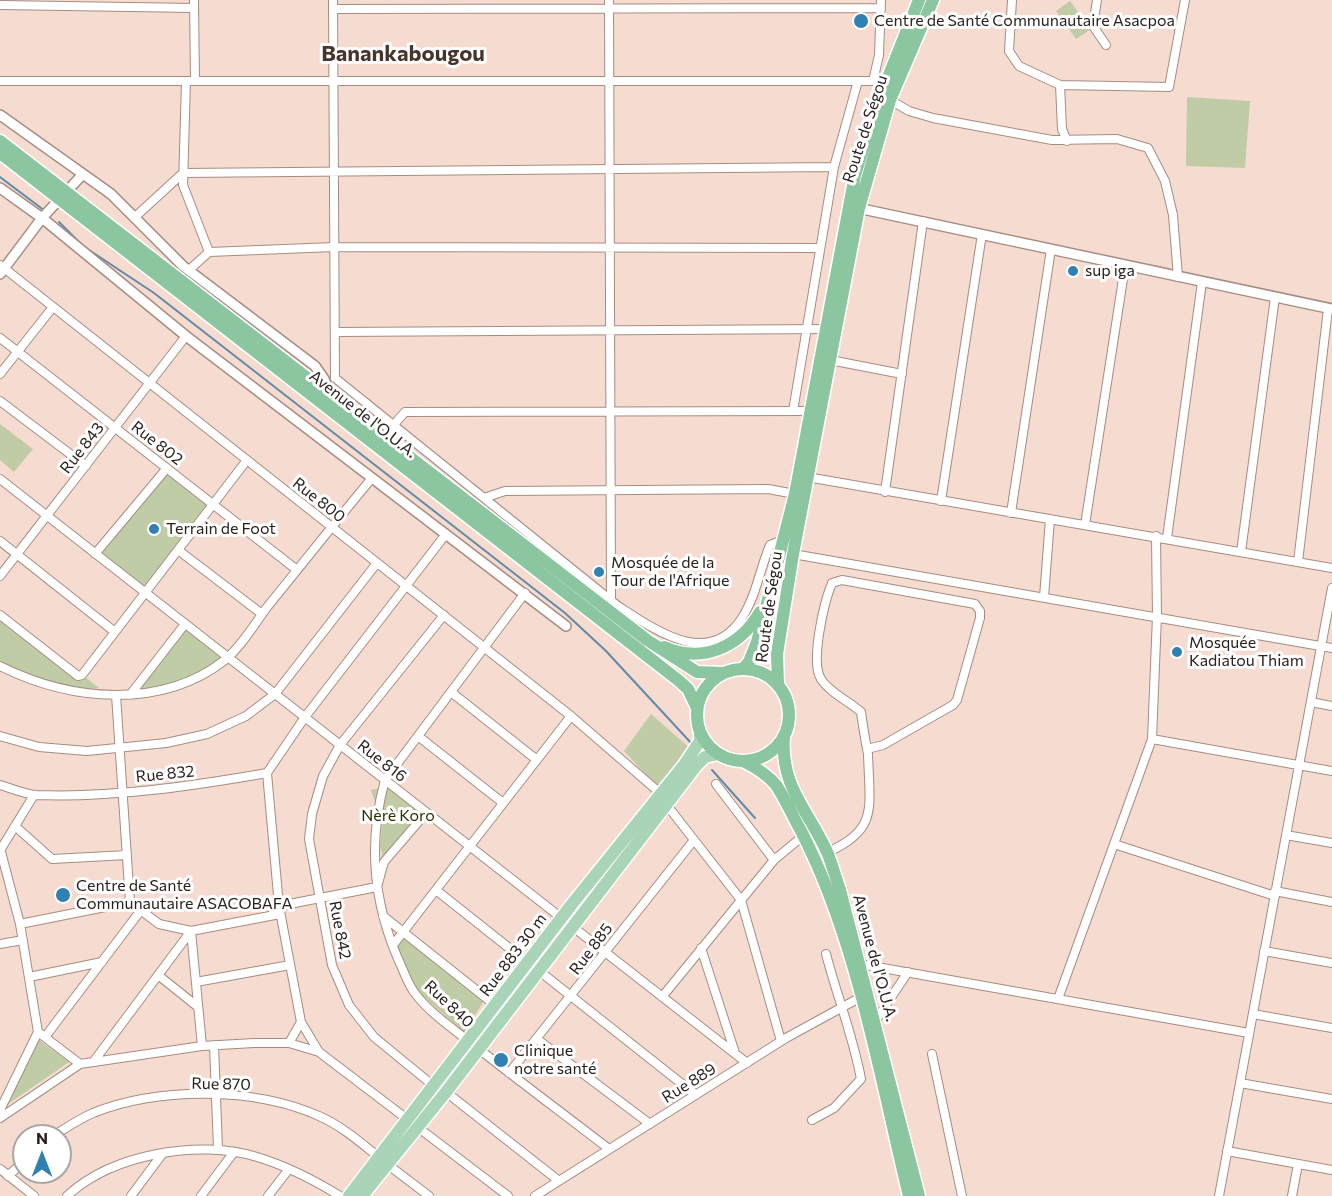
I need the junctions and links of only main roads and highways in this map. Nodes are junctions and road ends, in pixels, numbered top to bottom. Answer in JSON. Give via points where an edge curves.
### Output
{"nodes":[{"id":1,"x":919,"y":0,"type":"edge"},
{"id":2,"x":933,"y":0,"type":"edge"},
{"id":3,"x":0,"y":141,"type":"edge"},
{"id":4,"x":0,"y":153,"type":"edge"},
{"id":5,"x":62,"y":196,"type":"junction"},
{"id":6,"x":854,"y":207,"type":"junction"},
{"id":7,"x":771,"y":589,"type":"junction"},
{"id":8,"x":647,"y":640,"type":"junction"},
{"id":9,"x":743,"y":669,"type":"junction"},
{"id":10,"x":723,"y":673,"type":"junction"},
{"id":11,"x":778,"y":684,"type":"junction"},
{"id":12,"x":697,"y":708,"type":"junction"},
{"id":13,"x":700,"y":733,"type":"junction"},
{"id":14,"x":784,"y":737,"type":"junction"},
{"id":15,"x":717,"y":754,"type":"junction"},
{"id":16,"x":743,"y":761,"type":"junction"},
{"id":17,"x":663,"y":799,"type":"junction"},
{"id":18,"x":533,"y":966,"type":"junction"},
{"id":19,"x":473,"y":1044,"type":"junction"},
{"id":20,"x":383,"y":1161,"type":"junction"},
{"id":21,"x":349,"y":1196,"type":"edge"},
{"id":22,"x":362,"y":1196,"type":"edge"},
{"id":23,"x":909,"y":1196,"type":"edge"},
{"id":24,"x":919,"y":1196,"type":"edge"}],
"edges":[{"from":1,"to":6,"type":"highway","name":"Route de Ségou","via":[[886,81],[855,175]]},
{"from":2,"to":6,"type":"highway","name":"Route de Ségou","via":[[890,100]]},
{"from":3,"to":5,"type":"highway","name":"Avenue de l'O.U.A."},
{"from":4,"to":5,"type":"highway","name":"Avenue de l'O.U.A."},
{"from":5,"to":8,"type":"highway","name":"Avenue de l'O.U.A.","via":[[609,603]]},
{"from":5,"to":12,"type":"highway","name":"Avenue de l'O.U.A.","via":[[688,688]]},
{"from":6,"to":7,"type":"highway","name":"Route de Ségou","via":[[795,494]]},
{"from":6,"to":11,"type":"highway","name":"Route de Ségou","via":[[777,654]]},
{"from":7,"to":8,"type":"highway","via":[[753,625],[734,643],[706,653],[688,654]]},
{"from":7,"to":9,"type":"highway","name":"Route de Ségou","via":[[757,642]]},
{"from":8,"to":10,"type":"highway","name":"Avenue de l'O.U.A.","via":[[685,667]]},
{"from":9,"to":10,"type":"highway"},
{"from":9,"to":11,"type":"highway","name":"Route de Ségou","via":[[768,676]]},
{"from":10,"to":12,"type":"highway","via":[[703,691]]},
{"from":11,"to":14,"type":"highway","via":[[789,715]]},
{"from":12,"to":13,"type":"highway"},
{"from":13,"to":15,"type":"highway"},
{"from":13,"to":17,"type":"main road","via":[[694,753]]},
{"from":14,"to":16,"type":"highway","via":[[767,755]]},
{"from":14,"to":24,"type":"highway","name":"Avenue de l'O.U.A.","via":[[783,767],[787,781],[827,853],[876,1020]]},
{"from":15,"to":16,"type":"highway"},
{"from":15,"to":17,"type":"main road","via":[[696,765]]},
{"from":16,"to":23,"type":"highway","name":"Avenue de l'O.U.A.","via":[[776,786],[829,892],[861,997]]},
{"from":17,"to":18,"type":"main road","name":"Rue 883 30 m"},
{"from":18,"to":19,"type":"main road"},
{"from":18,"to":19,"type":"main road","name":"Rue 883 30 m","via":[[495,1005]]},
{"from":19,"to":20,"type":"main road","name":"Rue 883 30 m"},
{"from":20,"to":21,"type":"main road","name":"Rue 883 30 m"},
{"from":20,"to":22,"type":"main road"}]}
